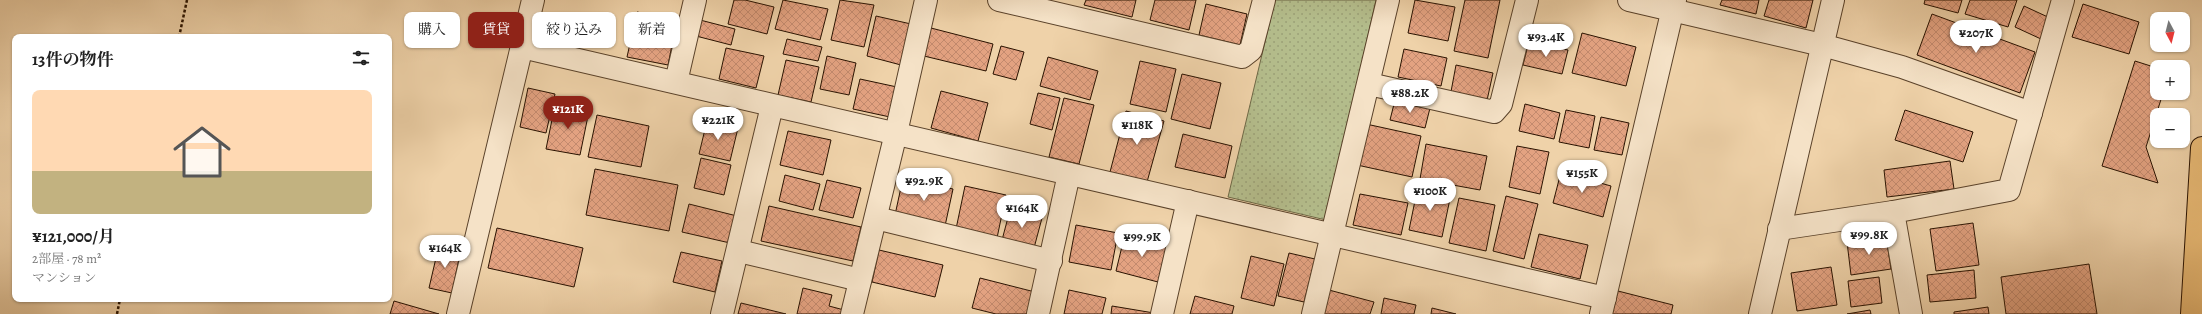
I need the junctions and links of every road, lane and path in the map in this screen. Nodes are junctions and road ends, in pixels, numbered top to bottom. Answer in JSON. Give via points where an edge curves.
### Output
{"nodes":[{"id":1,"x":188,"y":0,"type":"edge"},
{"id":2,"x":533,"y":0,"type":"edge"},
{"id":3,"x":695,"y":0,"type":"edge"},
{"id":4,"x":926,"y":0,"type":"edge"},
{"id":5,"x":999,"y":0,"type":"edge"},
{"id":6,"x":1264,"y":0,"type":"edge"},
{"id":7,"x":1388,"y":0,"type":"edge"},
{"id":8,"x":1527,"y":0,"type":"edge"},
{"id":9,"x":1629,"y":0,"type":"edge"},
{"id":10,"x":1832,"y":0,"type":"edge"},
{"id":11,"x":2063,"y":0,"type":"edge"},
{"id":12,"x":1674,"y":4,"type":"edge"},
{"id":13,"x":180,"y":34,"type":"edge"},
{"id":14,"x":524,"y":38,"type":"edge"},
{"id":15,"x":1822,"y":45,"type":"junction"},
{"id":16,"x":524,"y":47,"type":"edge"},
{"id":17,"x":522,"y":48,"type":"edge"},
{"id":18,"x":676,"y":82,"type":"junction"},
{"id":19,"x":1369,"y":84,"type":"junction"},
{"id":20,"x":772,"y":106,"type":"junction"},
{"id":21,"x":2031,"y":113,"type":"junction"},
{"id":22,"x":896,"y":133,"type":"junction"},
{"id":23,"x":2202,"y":148,"type":"edge"},
{"id":24,"x":1069,"y":174,"type":"junction"},
{"id":25,"x":1188,"y":201,"type":"junction"},
{"id":26,"x":1893,"y":212,"type":"junction"},
{"id":27,"x":876,"y":218,"type":"junction"},
{"id":28,"x":1779,"y":230,"type":"junction"},
{"id":29,"x":1332,"y":234,"type":"junction"},
{"id":30,"x":739,"y":251,"type":"junction"},
{"id":31,"x":1051,"y":261,"type":"junction"},
{"id":32,"x":860,"y":280,"type":"junction"},
{"id":33,"x":119,"y":302,"type":"edge"},
{"id":34,"x":1603,"y":306,"type":"edge"},
{"id":35,"x":117,"y":314,"type":"edge"},
{"id":36,"x":458,"y":314,"type":"edge"},
{"id":37,"x":722,"y":314,"type":"edge"},
{"id":38,"x":852,"y":314,"type":"edge"},
{"id":39,"x":1038,"y":314,"type":"edge"},
{"id":40,"x":1162,"y":314,"type":"edge"},
{"id":41,"x":1313,"y":314,"type":"edge"},
{"id":42,"x":1760,"y":314,"type":"edge"},
{"id":43,"x":1911,"y":314,"type":"edge"},
{"id":44,"x":2192,"y":314,"type":"edge"}],
"edges":[{"from":1,"to":13,"type":"path"},
{"from":2,"to":14,"type":"street"},
{"from":3,"to":18,"type":"street"},
{"from":4,"to":22,"type":"street"},
{"from":5,"to":6,"type":"street","via":[[1242,57],[1251,50]]},
{"from":7,"to":19,"type":"street"},
{"from":8,"to":19,"type":"street","via":[[1501,104],[1494,112]]},
{"from":9,"to":12,"type":"street"},
{"from":10,"to":15,"type":"street"},
{"from":11,"to":21,"type":"street"},
{"from":12,"to":15,"type":"street"},
{"from":12,"to":34,"type":"street"},
{"from":15,"to":21,"type":"street","via":[[1902,67]]},
{"from":15,"to":28,"type":"street"},
{"from":16,"to":18,"type":"street"},
{"from":17,"to":36,"type":"street"},
{"from":18,"to":20,"type":"street"},
{"from":19,"to":29,"type":"street"},
{"from":20,"to":22,"type":"street"},
{"from":20,"to":30,"type":"street"},
{"from":21,"to":26,"type":"street","via":[[2009,190]]},
{"from":22,"to":24,"type":"street"},
{"from":22,"to":27,"type":"street"},
{"from":23,"to":44,"type":"highway"},
{"from":24,"to":25,"type":"street"},
{"from":24,"to":31,"type":"street"},
{"from":25,"to":29,"type":"street"},
{"from":25,"to":40,"type":"street"},
{"from":26,"to":28,"type":"street"},
{"from":26,"to":43,"type":"street"},
{"from":27,"to":31,"type":"street"},
{"from":27,"to":32,"type":"street"},
{"from":28,"to":42,"type":"street"},
{"from":29,"to":34,"type":"street"},
{"from":29,"to":41,"type":"street"},
{"from":30,"to":32,"type":"street"},
{"from":30,"to":37,"type":"street"},
{"from":31,"to":39,"type":"street"},
{"from":32,"to":38,"type":"street"},
{"from":33,"to":35,"type":"path"}]}
